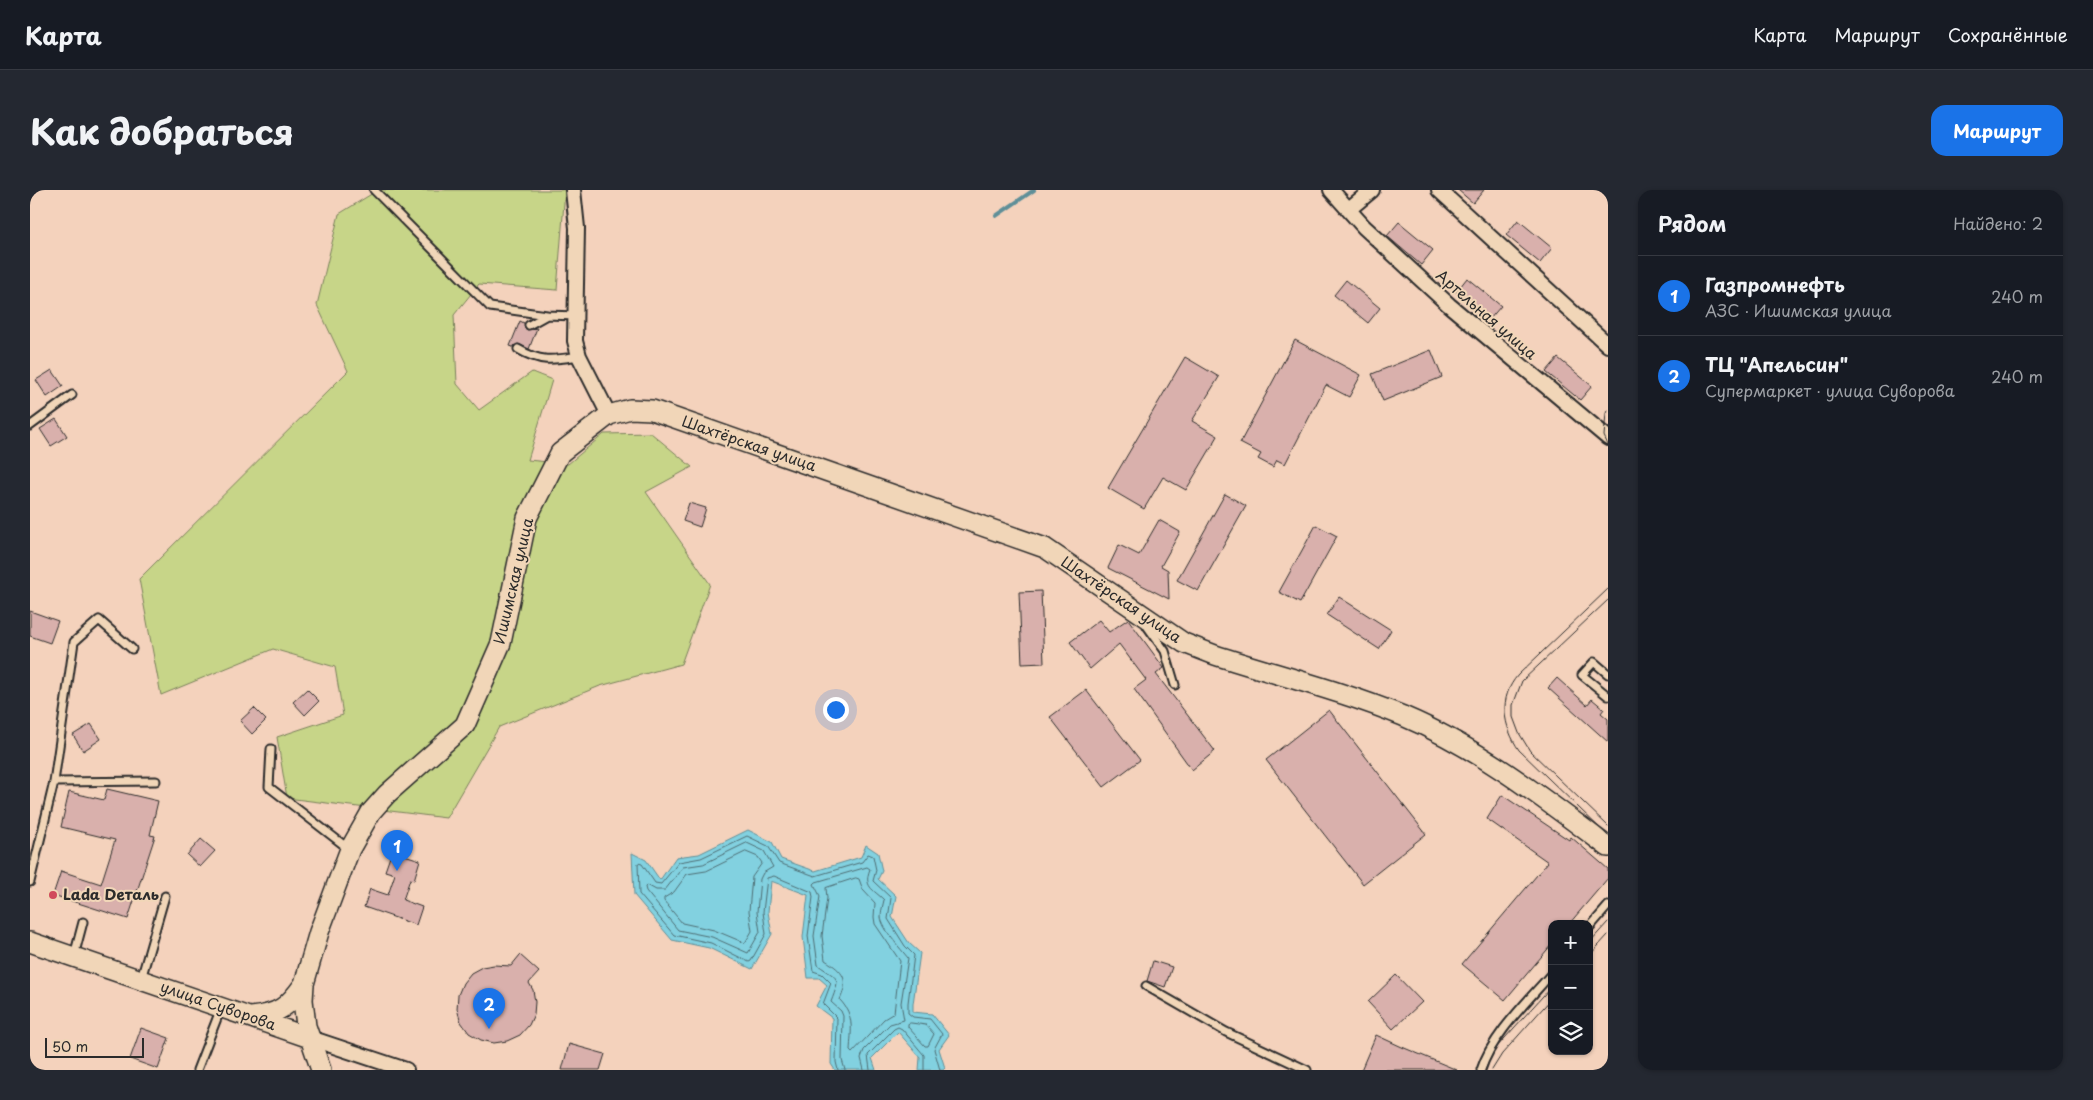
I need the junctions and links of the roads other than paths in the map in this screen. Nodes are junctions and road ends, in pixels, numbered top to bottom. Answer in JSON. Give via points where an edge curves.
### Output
{"nodes":[{"id":1,"x":374,"y":190,"type":"edge"},
{"id":2,"x":573,"y":190,"type":"edge"},
{"id":3,"x":1331,"y":190,"type":"edge"},
{"id":4,"x":1372,"y":190,"type":"edge"},
{"id":5,"x":1439,"y":190,"type":"edge"},
{"id":6,"x":1349,"y":209,"type":"junction"},
{"id":7,"x":547,"y":315,"type":"junction"},
{"id":8,"x":576,"y":316,"type":"junction"},
{"id":9,"x":529,"y":325,"type":"dead end"},
{"id":10,"x":1608,"y":345,"type":"edge"},
{"id":11,"x":518,"y":349,"type":"dead end"},
{"id":12,"x":578,"y":356,"type":"junction"},
{"id":13,"x":72,"y":395,"type":"dead end"},
{"id":14,"x":609,"y":415,"type":"junction"},
{"id":15,"x":30,"y":426,"type":"edge"},
{"id":16,"x":1608,"y":438,"type":"edge"},
{"id":17,"x":1135,"y":610,"type":"junction"},
{"id":18,"x":132,"y":649,"type":"dead end"},
{"id":19,"x":1608,"y":674,"type":"edge"},
{"id":20,"x":1175,"y":684,"type":"dead end"},
{"id":21,"x":1608,"y":696,"type":"edge"},
{"id":22,"x":271,"y":749,"type":"dead end"},
{"id":23,"x":156,"y":781,"type":"dead end"},
{"id":24,"x":54,"y":782,"type":"junction"},
{"id":25,"x":1608,"y":847,"type":"edge"},
{"id":26,"x":350,"y":849,"type":"junction"},
{"id":27,"x":30,"y":882,"type":"edge"},
{"id":28,"x":165,"y":896,"type":"dead end"},
{"id":29,"x":1608,"y":906,"type":"edge"},
{"id":30,"x":83,"y":922,"type":"dead end"},
{"id":31,"x":1593,"y":923,"type":"edge"},
{"id":32,"x":30,"y":942,"type":"edge"},
{"id":33,"x":74,"y":957,"type":"junction"},
{"id":34,"x":1548,"y":978,"type":"edge"},
{"id":35,"x":141,"y":980,"type":"junction"},
{"id":36,"x":304,"y":984,"type":"junction"},
{"id":37,"x":1146,"y":986,"type":"dead end"},
{"id":38,"x":221,"y":1007,"type":"junction"},
{"id":39,"x":249,"y":1017,"type":"junction"},
{"id":40,"x":310,"y":1038,"type":"junction"},
{"id":41,"x":198,"y":1070,"type":"edge"},
{"id":42,"x":321,"y":1070,"type":"edge"},
{"id":43,"x":406,"y":1070,"type":"edge"},
{"id":44,"x":1307,"y":1070,"type":"edge"},
{"id":45,"x":1482,"y":1070,"type":"edge"}],
"edges":[{"from":1,"to":7,"type":"lane","via":[[490,307]]},
{"from":2,"to":8,"type":"street","via":[[577,228]]},
{"from":3,"to":6,"type":"street","name":"Артельная улица"},
{"from":4,"to":6,"type":"street"},
{"from":5,"to":10,"type":"street"},
{"from":6,"to":16,"type":"street","name":"Артельная улица","via":[[1448,305]]},
{"from":7,"to":8,"type":"lane"},
{"from":7,"to":9,"type":"lane"},
{"from":8,"to":12,"type":"street"},
{"from":11,"to":12,"type":"lane","via":[[546,361]]},
{"from":12,"to":14,"type":"street"},
{"from":13,"to":15,"type":"lane"},
{"from":14,"to":17,"type":"main road","name":"Шахтёрская улица","via":[[630,409],[652,410],[1045,548]]},
{"from":14,"to":26,"type":"main road","name":"Ишимская улица","via":[[560,453],[527,518],[501,643],[465,725],[387,794]]},
{"from":17,"to":20,"type":"lane","via":[[1165,651]]},
{"from":17,"to":25,"type":"main road","name":"Шахтёрская улица","via":[[1184,643],[1404,716],[1448,738],[1527,785]]},
{"from":18,"to":24,"type":"lane","via":[[99,620],[74,642]]},
{"from":19,"to":21,"type":"lane","via":[[1594,662],[1582,675]]},
{"from":22,"to":26,"type":"lane","via":[[269,787]]},
{"from":23,"to":24,"type":"lane"},
{"from":24,"to":27,"type":"lane"},
{"from":26,"to":36,"type":"main road","name":"Ишимская улица","via":[[319,932]]},
{"from":28,"to":35,"type":"lane"},
{"from":29,"to":31,"type":"lane"},
{"from":30,"to":33,"type":"lane"},
{"from":32,"to":33,"type":"main road","name":"улица Суворова"},
{"from":33,"to":35,"type":"main road","name":"улица Суворова"},
{"from":34,"to":45,"type":"lane","via":[[1503,1031],[1486,1056]]},
{"from":35,"to":38,"type":"main road","name":"улица Суворова"},
{"from":36,"to":39,"type":"main road","via":[[283,1009],[270,1015]]},
{"from":36,"to":40,"type":"main road","name":"Ишимская улица","via":[[304,1013]]},
{"from":37,"to":44,"type":"lane","via":[[1226,1032]]},
{"from":38,"to":39,"type":"main road","name":"улица Суворова"},
{"from":38,"to":41,"type":"lane"},
{"from":39,"to":40,"type":"main road","name":"улица Суворова"},
{"from":40,"to":42,"type":"main road","name":"Ишимская улица"},
{"from":40,"to":43,"type":"street","name":"улица Суворова"}]}
